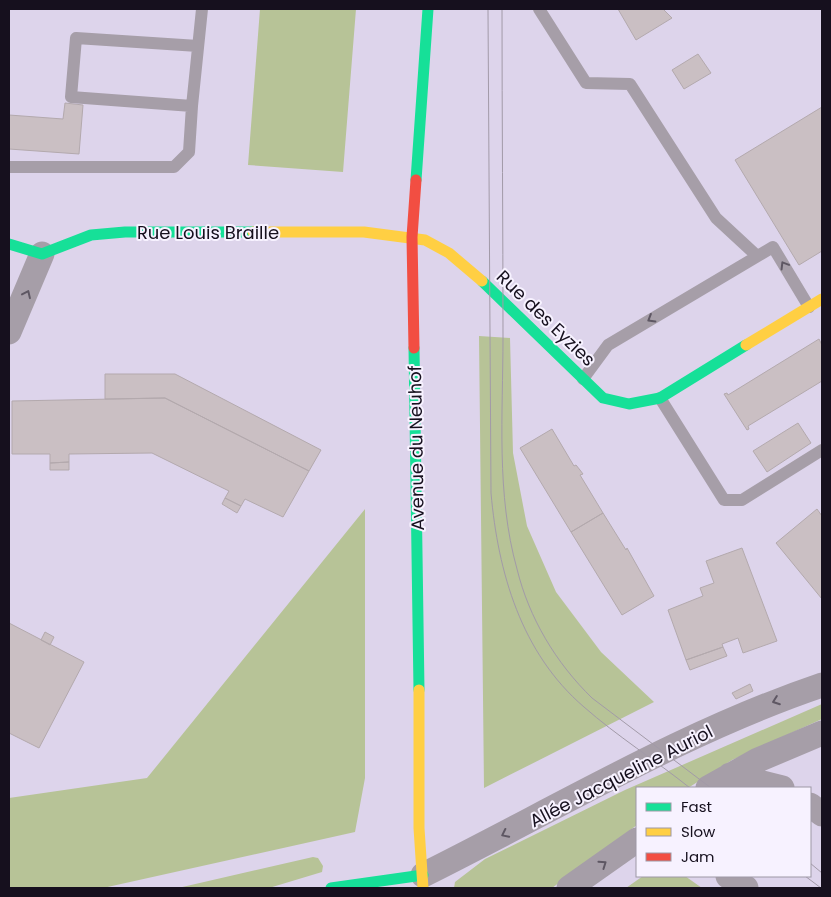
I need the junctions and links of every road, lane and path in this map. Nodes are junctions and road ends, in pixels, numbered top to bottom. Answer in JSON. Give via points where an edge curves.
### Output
{"nodes":[{"id":1,"x":202,"y":9,"type":"edge"},
{"id":2,"x":428,"y":9,"type":"edge"},
{"id":3,"x":539,"y":9,"type":"edge"},
{"id":4,"x":198,"y":46,"type":"junction"},
{"id":5,"x":192,"y":106,"type":"junction"},
{"id":6,"x":9,"y":167,"type":"edge"},
{"id":7,"x":412,"y":237,"type":"junction"},
{"id":8,"x":9,"y":244,"type":"edge"},
{"id":9,"x":42,"y":254,"type":"junction"},
{"id":10,"x":757,"y":256,"type":"junction"},
{"id":11,"x":822,"y":299,"type":"edge"},
{"id":12,"x":809,"y":306,"type":"junction"},
{"id":13,"x":9,"y":332,"type":"edge"},
{"id":14,"x":583,"y":378,"type":"junction"},
{"id":15,"x":660,"y":398,"type":"junction"},
{"id":16,"x":822,"y":450,"type":"edge"},
{"id":17,"x":822,"y":685,"type":"edge"},
{"id":18,"x":822,"y":733,"type":"edge"},
{"id":19,"x":730,"y":775,"type":"junction"},
{"id":20,"x":710,"y":787,"type":"edge"},
{"id":21,"x":778,"y":787,"type":"edge"},
{"id":22,"x":811,"y":806,"type":"edge"},
{"id":23,"x":822,"y":814,"type":"edge"},
{"id":24,"x":636,"y":841,"type":"edge"},
{"id":25,"x":730,"y":877,"type":"edge"},
{"id":26,"x":423,"y":882,"type":"edge"},
{"id":27,"x":331,"y":888,"type":"edge"},
{"id":28,"x":569,"y":888,"type":"edge"},
{"id":29,"x":746,"y":888,"type":"edge"}],
"edges":[{"from":1,"to":4,"type":"lane"},
{"from":2,"to":7,"type":"street","name":"Avenue du Neuhof"},
{"from":3,"to":10,"type":"lane","via":[[586,83],[630,84],[716,218]]},
{"from":4,"to":5,"type":"lane"},
{"from":4,"to":5,"type":"lane","via":[[76,38],[71,97]]},
{"from":5,"to":6,"type":"lane","via":[[189,152],[174,167]]},
{"from":7,"to":9,"type":"street","name":"Rue Louis Braille","via":[[364,232],[125,232],[91,235]]},
{"from":7,"to":14,"type":"street","name":"Rue des Eyzies","via":[[437,246],[474,273]]},
{"from":7,"to":26,"type":"street","name":"Avenue du Neuhof","via":[[420,648],[419,828]]},
{"from":8,"to":9,"type":"street"},
{"from":13,"to":9,"type":"street","one_way":true},
{"from":12,"to":10,"type":"lane","one_way":true,"via":[[773,247]]},
{"from":10,"to":14,"type":"lane","one_way":true,"via":[[608,345]]},
{"from":11,"to":12,"type":"street","name":"Rue des Eyzies"},
{"from":12,"to":15,"type":"street","name":"Rue des Eyzies"},
{"from":14,"to":15,"type":"street","name":"Rue des Eyzies","via":[[603,398],[629,404]]},
{"from":15,"to":16,"type":"lane","via":[[724,500],[742,500]]},
{"from":17,"to":26,"type":"street","name":"Allée Jacqueline Auriol","one_way":true,"via":[[772,702],[651,759]]},
{"from":18,"to":19,"type":"street"},
{"from":19,"to":20,"type":"street"},
{"from":19,"to":21,"type":"street"},
{"from":22,"to":23,"type":"street"},
{"from":28,"to":24,"type":"street","one_way":true},
{"from":25,"to":29,"type":"street"},
{"from":26,"to":27,"type":"street"}]}
